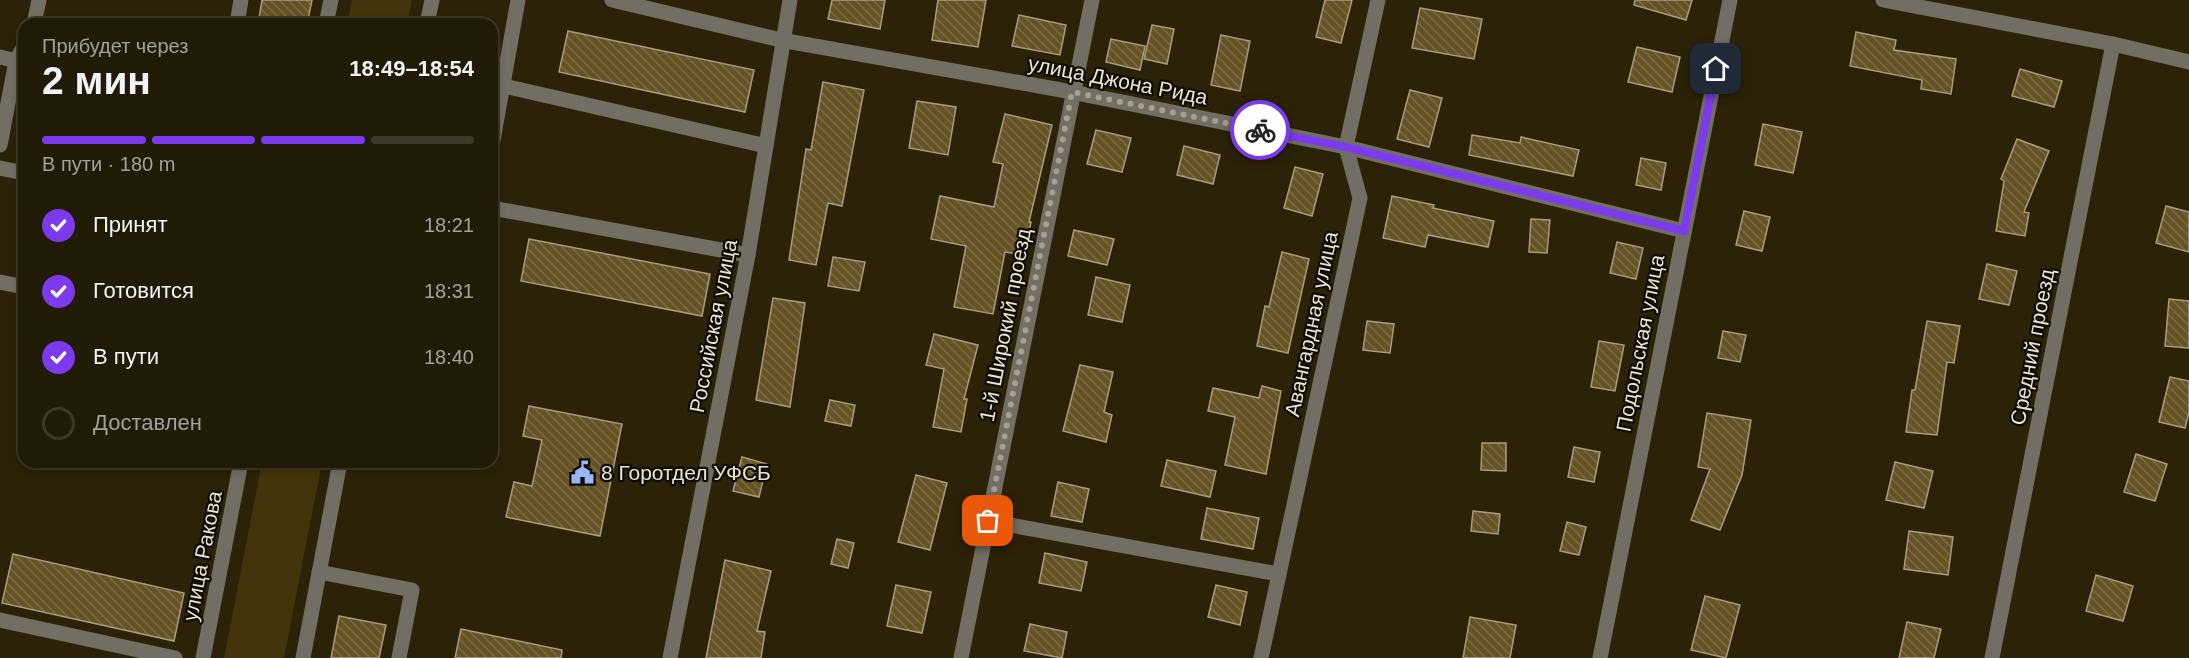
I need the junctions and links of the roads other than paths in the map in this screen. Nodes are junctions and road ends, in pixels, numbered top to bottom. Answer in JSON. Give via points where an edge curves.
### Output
{"nodes":[{"id":1,"x":39,"y":0,"type":"edge"},
{"id":2,"x":241,"y":0,"type":"edge"},
{"id":3,"x":331,"y":0,"type":"edge"},
{"id":4,"x":432,"y":0,"type":"edge"},
{"id":5,"x":518,"y":0,"type":"edge"},
{"id":6,"x":612,"y":0,"type":"edge"},
{"id":7,"x":790,"y":0,"type":"edge"},
{"id":8,"x":1092,"y":0,"type":"edge"},
{"id":9,"x":1378,"y":0,"type":"edge"},
{"id":10,"x":1730,"y":0,"type":"edge"},
{"id":11,"x":1883,"y":0,"type":"edge"},
{"id":12,"x":35,"y":18,"type":"edge"},
{"id":13,"x":238,"y":18,"type":"edge"},
{"id":14,"x":327,"y":18,"type":"edge"},
{"id":15,"x":428,"y":18,"type":"edge"},
{"id":16,"x":781,"y":40,"type":"junction"},
{"id":17,"x":2114,"y":44,"type":"junction"},
{"id":18,"x":0,"y":57,"type":"edge"},
{"id":19,"x":18,"y":57,"type":"edge"},
{"id":20,"x":16,"y":61,"type":"junction"},
{"id":21,"x":2189,"y":62,"type":"edge"},
{"id":22,"x":504,"y":86,"type":"junction"},
{"id":23,"x":1072,"y":92,"type":"junction"},
{"id":24,"x":498,"y":116,"type":"edge"},
{"id":25,"x":0,"y":145,"type":"edge"},
{"id":26,"x":766,"y":146,"type":"junction"},
{"id":27,"x":1346,"y":147,"type":"junction"},
{"id":28,"x":0,"y":168,"type":"edge"},
{"id":29,"x":18,"y":172,"type":"edge"},
{"id":30,"x":498,"y":209,"type":"edge"},
{"id":31,"x":1684,"y":231,"type":"junction"},
{"id":32,"x":748,"y":255,"type":"junction"},
{"id":33,"x":0,"y":282,"type":"edge"},
{"id":34,"x":18,"y":286,"type":"edge"},
{"id":35,"x":241,"y":468,"type":"edge"},
{"id":36,"x":339,"y":468,"type":"edge"},
{"id":37,"x":988,"y":521,"type":"junction"},
{"id":38,"x":319,"y":572,"type":"junction"},
{"id":39,"x":1278,"y":574,"type":"junction"},
{"id":40,"x":0,"y":620,"type":"edge"},
{"id":41,"x":175,"y":658,"type":"edge"},
{"id":42,"x":203,"y":658,"type":"edge"},
{"id":43,"x":303,"y":658,"type":"edge"},
{"id":44,"x":399,"y":658,"type":"edge"},
{"id":45,"x":670,"y":658,"type":"edge"},
{"id":46,"x":961,"y":658,"type":"edge"},
{"id":47,"x":1261,"y":658,"type":"edge"},
{"id":48,"x":1600,"y":658,"type":"edge"},
{"id":49,"x":1992,"y":658,"type":"edge"}],
"edges":[{"from":1,"to":12,"type":"street"},
{"from":2,"to":13,"type":"street"},
{"from":3,"to":14,"type":"street"},
{"from":4,"to":15,"type":"street"},
{"from":5,"to":22,"type":"street"},
{"from":6,"to":16,"type":"street","name":"улица Джона Рида"},
{"from":7,"to":16,"type":"street","name":"Российская улица"},
{"from":8,"to":23,"type":"street","name":"1-й Широкий проезд"},
{"from":9,"to":27,"type":"street","name":"Авангардная улица"},
{"from":10,"to":31,"type":"street","name":"Подольская улица"},
{"from":11,"to":17,"type":"street"},
{"from":16,"to":23,"type":"street","name":"улица Джона Рида"},
{"from":16,"to":26,"type":"street","name":"Российская улица"},
{"from":17,"to":21,"type":"street"},
{"from":17,"to":49,"type":"street","name":"Средний проезд"},
{"from":18,"to":20,"type":"street"},
{"from":19,"to":20,"type":"street"},
{"from":20,"to":25,"type":"street"},
{"from":22,"to":24,"type":"street"},
{"from":22,"to":26,"type":"street"},
{"from":23,"to":27,"type":"street","name":"улица Джона Рида"},
{"from":23,"to":37,"type":"street","name":"1-й Широкий проезд"},
{"from":26,"to":32,"type":"street","name":"Российская улица"},
{"from":27,"to":31,"type":"street","name":"улица Джона Рида"},
{"from":27,"to":39,"type":"street","name":"Авангардная улица","via":[[1360,198]]},
{"from":28,"to":29,"type":"street"},
{"from":30,"to":32,"type":"street"},
{"from":31,"to":48,"type":"street","name":"Подольская улица"},
{"from":32,"to":45,"type":"street","name":"Российская улица"},
{"from":33,"to":34,"type":"street"},
{"from":35,"to":42,"type":"street","name":"улица Ракова"},
{"from":36,"to":38,"type":"street"},
{"from":37,"to":39,"type":"street"},
{"from":37,"to":46,"type":"street","name":"1-й Широкий проезд"},
{"from":38,"to":43,"type":"street"},
{"from":38,"to":44,"type":"street","via":[[412,590]]},
{"from":39,"to":47,"type":"street","name":"Авангардная улица"},
{"from":40,"to":41,"type":"street"}]}
